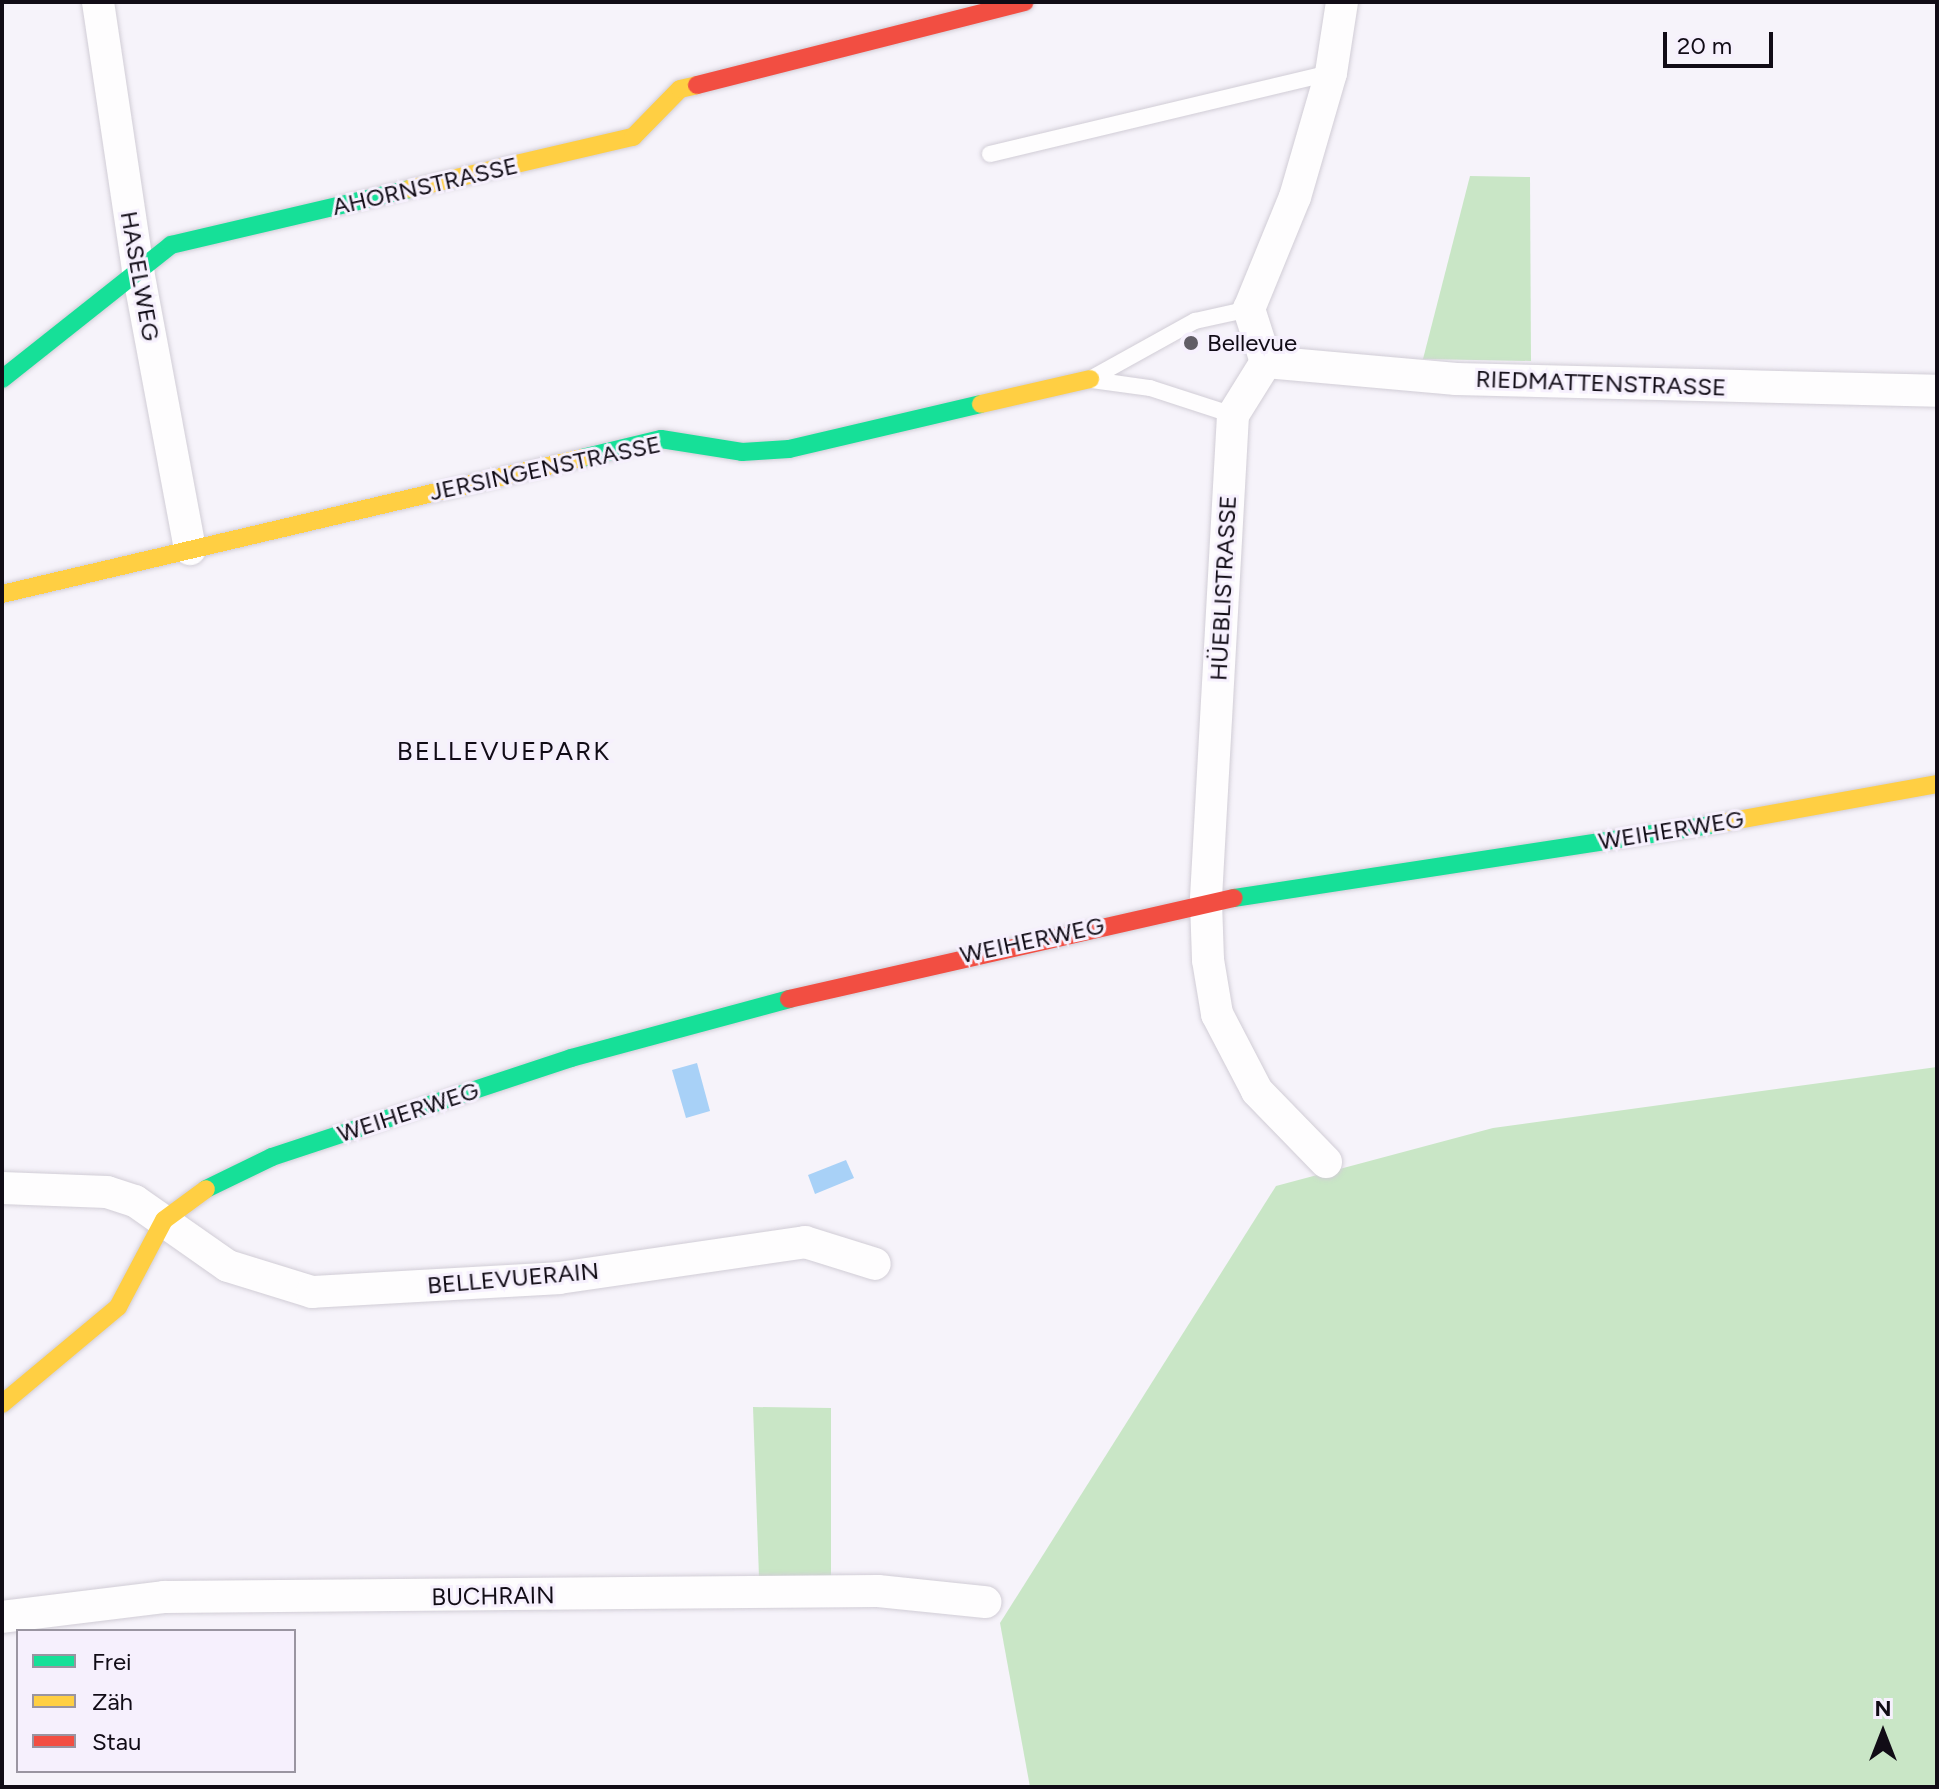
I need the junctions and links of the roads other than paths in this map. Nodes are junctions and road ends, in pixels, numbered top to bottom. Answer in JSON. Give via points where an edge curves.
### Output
{"nodes":[{"id":1,"x":98,"y":2,"type":"edge"},
{"id":2,"x":1025,"y":2,"type":"edge"},
{"id":3,"x":1342,"y":2,"type":"edge"},
{"id":4,"x":1331,"y":73,"type":"junction"},
{"id":5,"x":990,"y":154,"type":"dead end"},
{"id":6,"x":138,"y":271,"type":"junction"},
{"id":7,"x":1249,"y":309,"type":"junction"},
{"id":8,"x":1266,"y":362,"type":"junction"},
{"id":9,"x":2,"y":379,"type":"edge"},
{"id":10,"x":1090,"y":379,"type":"junction"},
{"id":11,"x":1937,"y":391,"type":"edge"},
{"id":12,"x":1233,"y":415,"type":"junction"},
{"id":13,"x":190,"y":549,"type":"junction"},
{"id":14,"x":2,"y":594,"type":"edge"},
{"id":15,"x":1937,"y":784,"type":"edge"},
{"id":16,"x":1206,"y":902,"type":"junction"},
{"id":17,"x":1326,"y":1162,"type":"dead end"},
{"id":18,"x":2,"y":1188,"type":"edge"},
{"id":19,"x":164,"y":1220,"type":"junction"},
{"id":20,"x":875,"y":1264,"type":"dead end"},
{"id":21,"x":2,"y":1404,"type":"edge"},
{"id":22,"x":985,"y":1602,"type":"dead end"},
{"id":23,"x":2,"y":1617,"type":"edge"}],
"edges":[{"from":1,"to":6,"type":"street","name":"HASELWEG"},
{"from":2,"to":6,"type":"street","name":"AHORNSTRASSE","via":[[680,89],[633,137],[171,245]]},
{"from":3,"to":4,"type":"street"},
{"from":4,"to":5,"type":"lane"},
{"from":4,"to":7,"type":"street","via":[[1295,197]]},
{"from":6,"to":9,"type":"street","name":"AHORNSTRASSE"},
{"from":6,"to":13,"type":"street","name":"HASELWEG"},
{"from":7,"to":8,"type":"street"},
{"from":7,"to":10,"type":"lane","via":[[1195,321]]},
{"from":8,"to":11,"type":"street","name":"RIEDMATTENSTRASSE","via":[[1456,379]]},
{"from":8,"to":12,"type":"street","name":"HÜEBLISTRASSE"},
{"from":10,"to":12,"type":"lane","via":[[1150,388]]},
{"from":10,"to":13,"type":"street","name":"JERSINGENSTRASSE","via":[[789,449],[742,452],[661,439]]},
{"from":12,"to":16,"type":"street","name":"HÜEBLISTRASSE"},
{"from":13,"to":14,"type":"street","name":"JERSINGENSTRASSE"},
{"from":15,"to":16,"type":"street","name":"WEIHERWEG","via":[[1689,829]]},
{"from":16,"to":17,"type":"street","name":"HÜEBLISTRASSE","via":[[1217,1014],[1257,1091]]},
{"from":16,"to":19,"type":"street","name":"WEIHERWEG","via":[[979,950],[571,1058],[258,1163],[193,1195]]},
{"from":18,"to":19,"type":"street","name":"BELLEVUERAIN","via":[[107,1192],[135,1201]]},
{"from":19,"to":20,"type":"street","name":"BELLEVUERAIN","via":[[228,1266],[312,1292],[559,1278],[805,1242]]},
{"from":19,"to":21,"type":"street","via":[[118,1307]]},
{"from":22,"to":23,"type":"street","name":"BUCHRAIN","via":[[878,1591],[164,1597]]}]}
